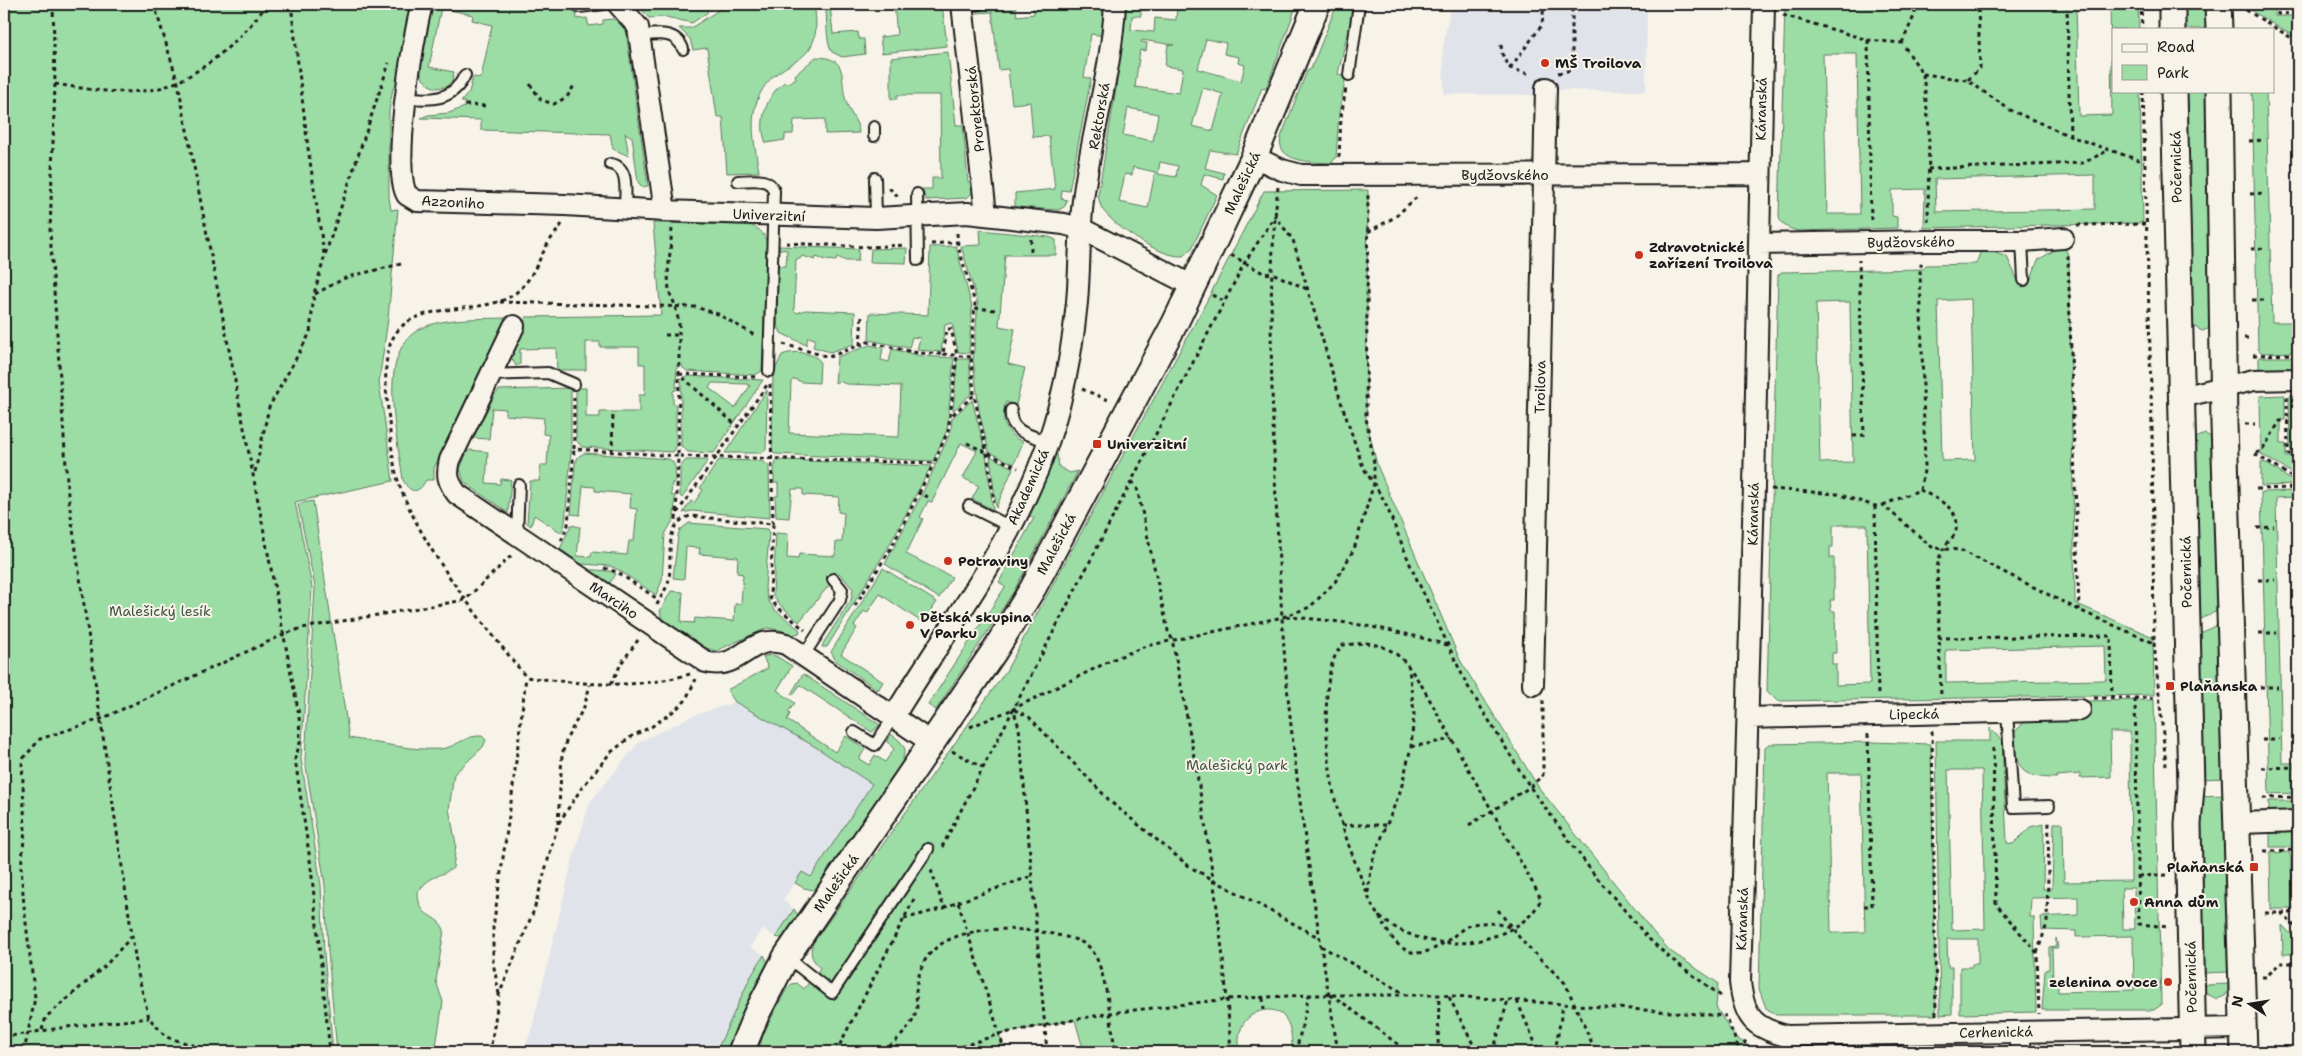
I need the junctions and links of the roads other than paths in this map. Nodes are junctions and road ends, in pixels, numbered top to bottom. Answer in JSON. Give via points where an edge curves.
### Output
{"nodes":[{"id":1,"x":604,"y":4,"type":"edge"},
{"id":2,"x":618,"y":4,"type":"edge"},
{"id":3,"x":1115,"y":4,"type":"edge"},
{"id":4,"x":1317,"y":4,"type":"edge"},
{"id":5,"x":1359,"y":4,"type":"edge"},
{"id":6,"x":2172,"y":4,"type":"edge"},
{"id":7,"x":2218,"y":4,"type":"edge"},
{"id":8,"x":968,"y":5,"type":"edge"},
{"id":9,"x":579,"y":7,"type":"dead end"},
{"id":10,"x":414,"y":8,"type":"edge"},
{"id":11,"x":1772,"y":9,"type":"edge"},
{"id":12,"x":2172,"y":28,"type":"edge"},
{"id":13,"x":2218,"y":28,"type":"edge"},
{"id":14,"x":640,"y":36,"type":"junction"},
{"id":15,"x":683,"y":49,"type":"dead end"},
{"id":16,"x":465,"y":75,"type":"dead end"},
{"id":17,"x":1349,"y":75,"type":"road end"},
{"id":18,"x":1542,"y":83,"type":"road end"},
{"id":19,"x":2174,"y":92,"type":"edge"},
{"id":20,"x":2220,"y":92,"type":"edge"},
{"id":21,"x":405,"y":97,"type":"junction"},
{"id":22,"x":1254,"y":158,"type":"junction"},
{"id":23,"x":610,"y":164,"type":"dead end"},
{"id":24,"x":1760,"y":174,"type":"junction"},
{"id":25,"x":1545,"y":175,"type":"junction"},
{"id":26,"x":876,"y":178,"type":"dead end"},
{"id":27,"x":738,"y":181,"type":"dead end"},
{"id":28,"x":918,"y":194,"type":"dead end"},
{"id":29,"x":625,"y":208,"type":"junction"},
{"id":30,"x":665,"y":211,"type":"junction"},
{"id":31,"x":986,"y":214,"type":"junction"},
{"id":32,"x":774,"y":215,"type":"junction"},
{"id":33,"x":918,"y":216,"type":"junction"},
{"id":34,"x":876,"y":218,"type":"junction"},
{"id":35,"x":1082,"y":229,"type":"junction"},
{"id":36,"x":2063,"y":238,"type":"road end"},
{"id":37,"x":2022,"y":242,"type":"junction"},
{"id":38,"x":1759,"y":244,"type":"junction"},
{"id":39,"x":918,"y":260,"type":"dead end"},
{"id":40,"x":2024,"y":280,"type":"dead end"},
{"id":41,"x":1193,"y":286,"type":"junction"},
{"id":42,"x":514,"y":326,"type":"dead end"},
{"id":43,"x":490,"y":375,"type":"junction"},
{"id":44,"x":770,"y":376,"type":"road end"},
{"id":45,"x":574,"y":384,"type":"road end"},
{"id":46,"x":2293,"y":385,"type":"edge"},
{"id":47,"x":2224,"y":388,"type":"junction"},
{"id":48,"x":2181,"y":397,"type":"junction"},
{"id":49,"x":1011,"y":410,"type":"dead end"},
{"id":50,"x":1039,"y":438,"type":"junction"},
{"id":51,"x":520,"y":485,"type":"dead end"},
{"id":52,"x":969,"y":506,"type":"dead end"},
{"id":53,"x":1011,"y":527,"type":"junction"},
{"id":54,"x":521,"y":539,"type":"junction"},
{"id":55,"x":833,"y":579,"type":"dead end"},
{"id":56,"x":804,"y":645,"type":"junction"},
{"id":57,"x":1538,"y":690,"type":"road end"},
{"id":58,"x":2080,"y":710,"type":"road end"},
{"id":59,"x":2007,"y":711,"type":"junction"},
{"id":60,"x":894,"y":716,"type":"junction"},
{"id":61,"x":1748,"y":718,"type":"junction"},
{"id":62,"x":854,"y":732,"type":"dead end"},
{"id":63,"x":939,"y":745,"type":"junction"},
{"id":64,"x":2050,"y":806,"type":"road end"},
{"id":65,"x":2298,"y":821,"type":"edge"},
{"id":66,"x":2238,"y":823,"type":"junction"},
{"id":67,"x":928,"y":849,"type":"dead end"},
{"id":68,"x":786,"y":957,"type":"junction"},
{"id":69,"x":1752,"y":1022,"type":"joint"},
{"id":70,"x":2243,"y":1028,"type":"junction"},
{"id":71,"x":2030,"y":1032,"type":"junction"},
{"id":72,"x":2193,"y":1041,"type":"edge"},
{"id":73,"x":1787,"y":1044,"type":"edge"},
{"id":74,"x":741,"y":1052,"type":"edge"},
{"id":75,"x":2020,"y":1052,"type":"edge"},
{"id":76,"x":2244,"y":1052,"type":"edge"}],
"edges":[{"from":1,"to":9,"type":"lane"},
{"from":2,"to":14,"type":"street","via":[[638,27]]},
{"from":3,"to":35,"type":"street","name":"Rektorská","via":[[1105,88],[1083,199]]},
{"from":4,"to":22,"type":"street","name":"Malešická"},
{"from":5,"to":17,"type":"lane"},
{"from":6,"to":12,"type":"street"},
{"from":7,"to":13,"type":"street"},
{"from":8,"to":31,"type":"street","name":"Prorektorská"},
{"from":10,"to":21,"type":"street","name":"Azzoniho"},
{"from":11,"to":24,"type":"street","name":"Káranská"},
{"from":14,"to":15,"type":"lane","via":[[670,35],[681,42]]},
{"from":14,"to":30,"type":"street"},
{"from":16,"to":21,"type":"lane","via":[[454,91],[445,97],[434,100]]},
{"from":18,"to":25,"type":"street","name":"Troilova"},
{"from":19,"to":48,"type":"street","name":"Počernická"},
{"from":20,"to":47,"type":"street"},
{"from":21,"to":29,"type":"street","name":"Azzoniho","via":[[401,181],[412,199],[470,204]]},
{"from":22,"to":25,"type":"street","name":"Bydžovského","via":[[1292,173]]},
{"from":22,"to":41,"type":"street","name":"Malešická"},
{"from":23,"to":29,"type":"lane","via":[[617,165],[622,171]]},
{"from":24,"to":25,"type":"street","name":"Bydžovského"},
{"from":24,"to":38,"type":"street","name":"Káranská"},
{"from":25,"to":57,"type":"street","name":"Troilova"},
{"from":26,"to":34,"type":"lane"},
{"from":27,"to":32,"type":"lane","via":[[769,182],[774,191]]},
{"from":28,"to":33,"type":"lane"},
{"from":29,"to":30,"type":"street","name":"Azzoniho"},
{"from":30,"to":32,"type":"street","name":"Univerzitní"},
{"from":31,"to":33,"type":"street","name":"Univerzitní","via":[[955,212]]},
{"from":31,"to":35,"type":"street","name":"Univerzitní"},
{"from":32,"to":34,"type":"street","name":"Univerzitní"},
{"from":32,"to":44,"type":"lane"},
{"from":33,"to":34,"type":"street","name":"Univerzitní"},
{"from":33,"to":39,"type":"lane"},
{"from":35,"to":41,"type":"street","name":"Univerzitní"},
{"from":35,"to":50,"type":"street","name":"Akademická","via":[[1077,304],[1064,385]]},
{"from":36,"to":37,"type":"street","name":"Bydžovského"},
{"from":37,"to":38,"type":"street","name":"Bydžovského","via":[[1864,237]]},
{"from":37,"to":40,"type":"lane"},
{"from":38,"to":61,"type":"street","name":"Káranská"},
{"from":41,"to":63,"type":"street","name":"Malešická","via":[[1024,604]]},
{"from":42,"to":43,"type":"street","name":"Marciho"},
{"from":43,"to":45,"type":"lane","via":[[548,373]]},
{"from":43,"to":54,"type":"street","name":"Marciho","via":[[446,473],[457,494]]},
{"from":46,"to":47,"type":"street","via":[[2254,380]]},
{"from":47,"to":48,"type":"street"},
{"from":47,"to":66,"type":"street"},
{"from":48,"to":72,"type":"street","name":"Počernická","via":[[2191,787],[2188,824]]},
{"from":49,"to":50,"type":"lane","via":[[1013,425]]},
{"from":50,"to":53,"type":"street","name":"Akademická","via":[[1029,490]]},
{"from":51,"to":54,"type":"lane"},
{"from":52,"to":53,"type":"lane"},
{"from":53,"to":60,"type":"street","name":"Akademická"},
{"from":54,"to":56,"type":"street","name":"Marciho","via":[[706,662],[726,664],[767,641]]},
{"from":55,"to":56,"type":"lane","via":[[842,590],[840,600]]},
{"from":56,"to":60,"type":"street","name":"Marciho"},
{"from":58,"to":59,"type":"street","name":"Lipecká"},
{"from":59,"to":61,"type":"street","name":"Lipecká"},
{"from":59,"to":64,"type":"lane","via":[[2013,807]]},
{"from":60,"to":62,"type":"lane","via":[[875,745]]},
{"from":60,"to":63,"type":"street","name":"Marciho"},
{"from":61,"to":69,"type":"street","name":"Káranská","via":[[1740,982],[1742,1000]]},
{"from":63,"to":68,"type":"street","name":"Malešická"},
{"from":65,"to":66,"type":"street"},
{"from":66,"to":70,"type":"street"},
{"from":67,"to":68,"type":"lane","via":[[832,994]]},
{"from":68,"to":74,"type":"street","name":"Malešická"},
{"from":69,"to":73,"type":"street","name":"Cerhenická"},
{"from":70,"to":72,"type":"street","name":"Cerhenická"},
{"from":70,"to":76,"type":"street"},
{"from":71,"to":72,"type":"street","name":"Cerhenická"},
{"from":71,"to":73,"type":"street","name":"Cerhenická","via":[[1937,1033]]},
{"from":71,"to":75,"type":"street"}]}
